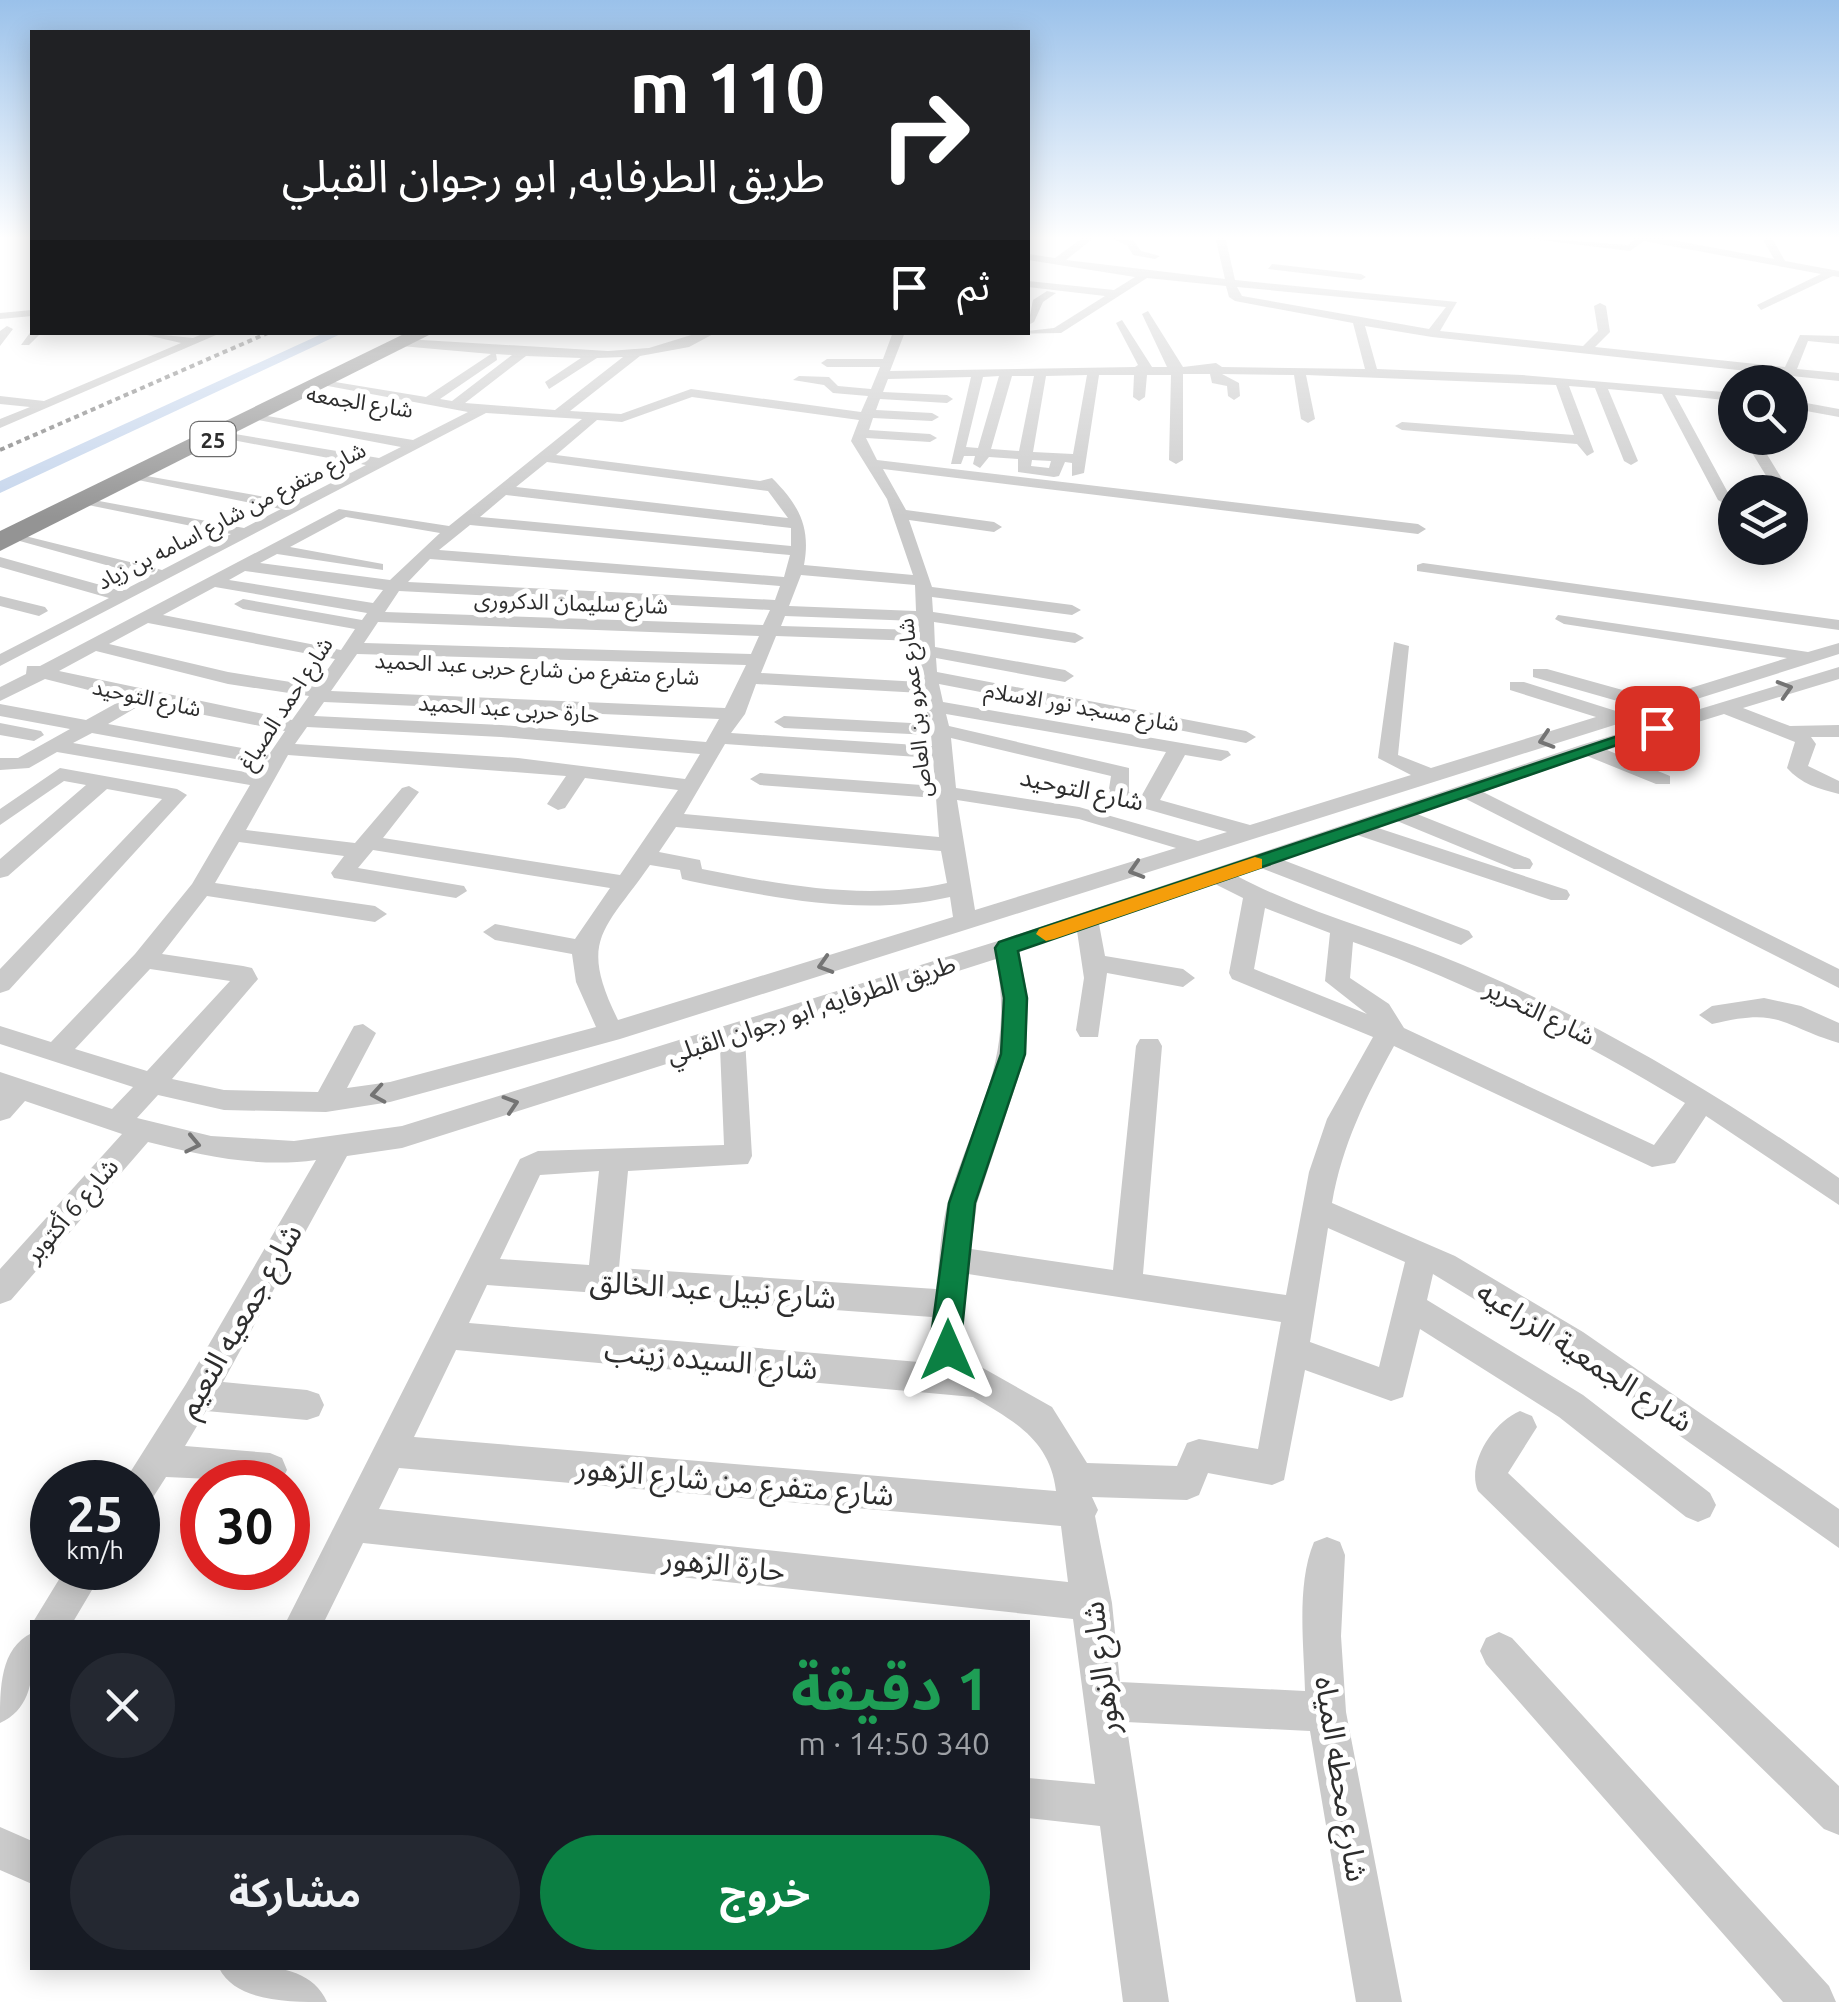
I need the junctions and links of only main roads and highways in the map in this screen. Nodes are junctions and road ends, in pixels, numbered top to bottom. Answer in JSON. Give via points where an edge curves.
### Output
{"nodes":[{"id":1,"x":408,"y":340,"type":"edge"},
{"id":2,"x":5,"y":537,"type":"edge"}],
"edges":[{"from":1,"to":2,"type":"highway","number":"25"},
{"from":1,"to":2,"type":"highway","number":"25"}]}
